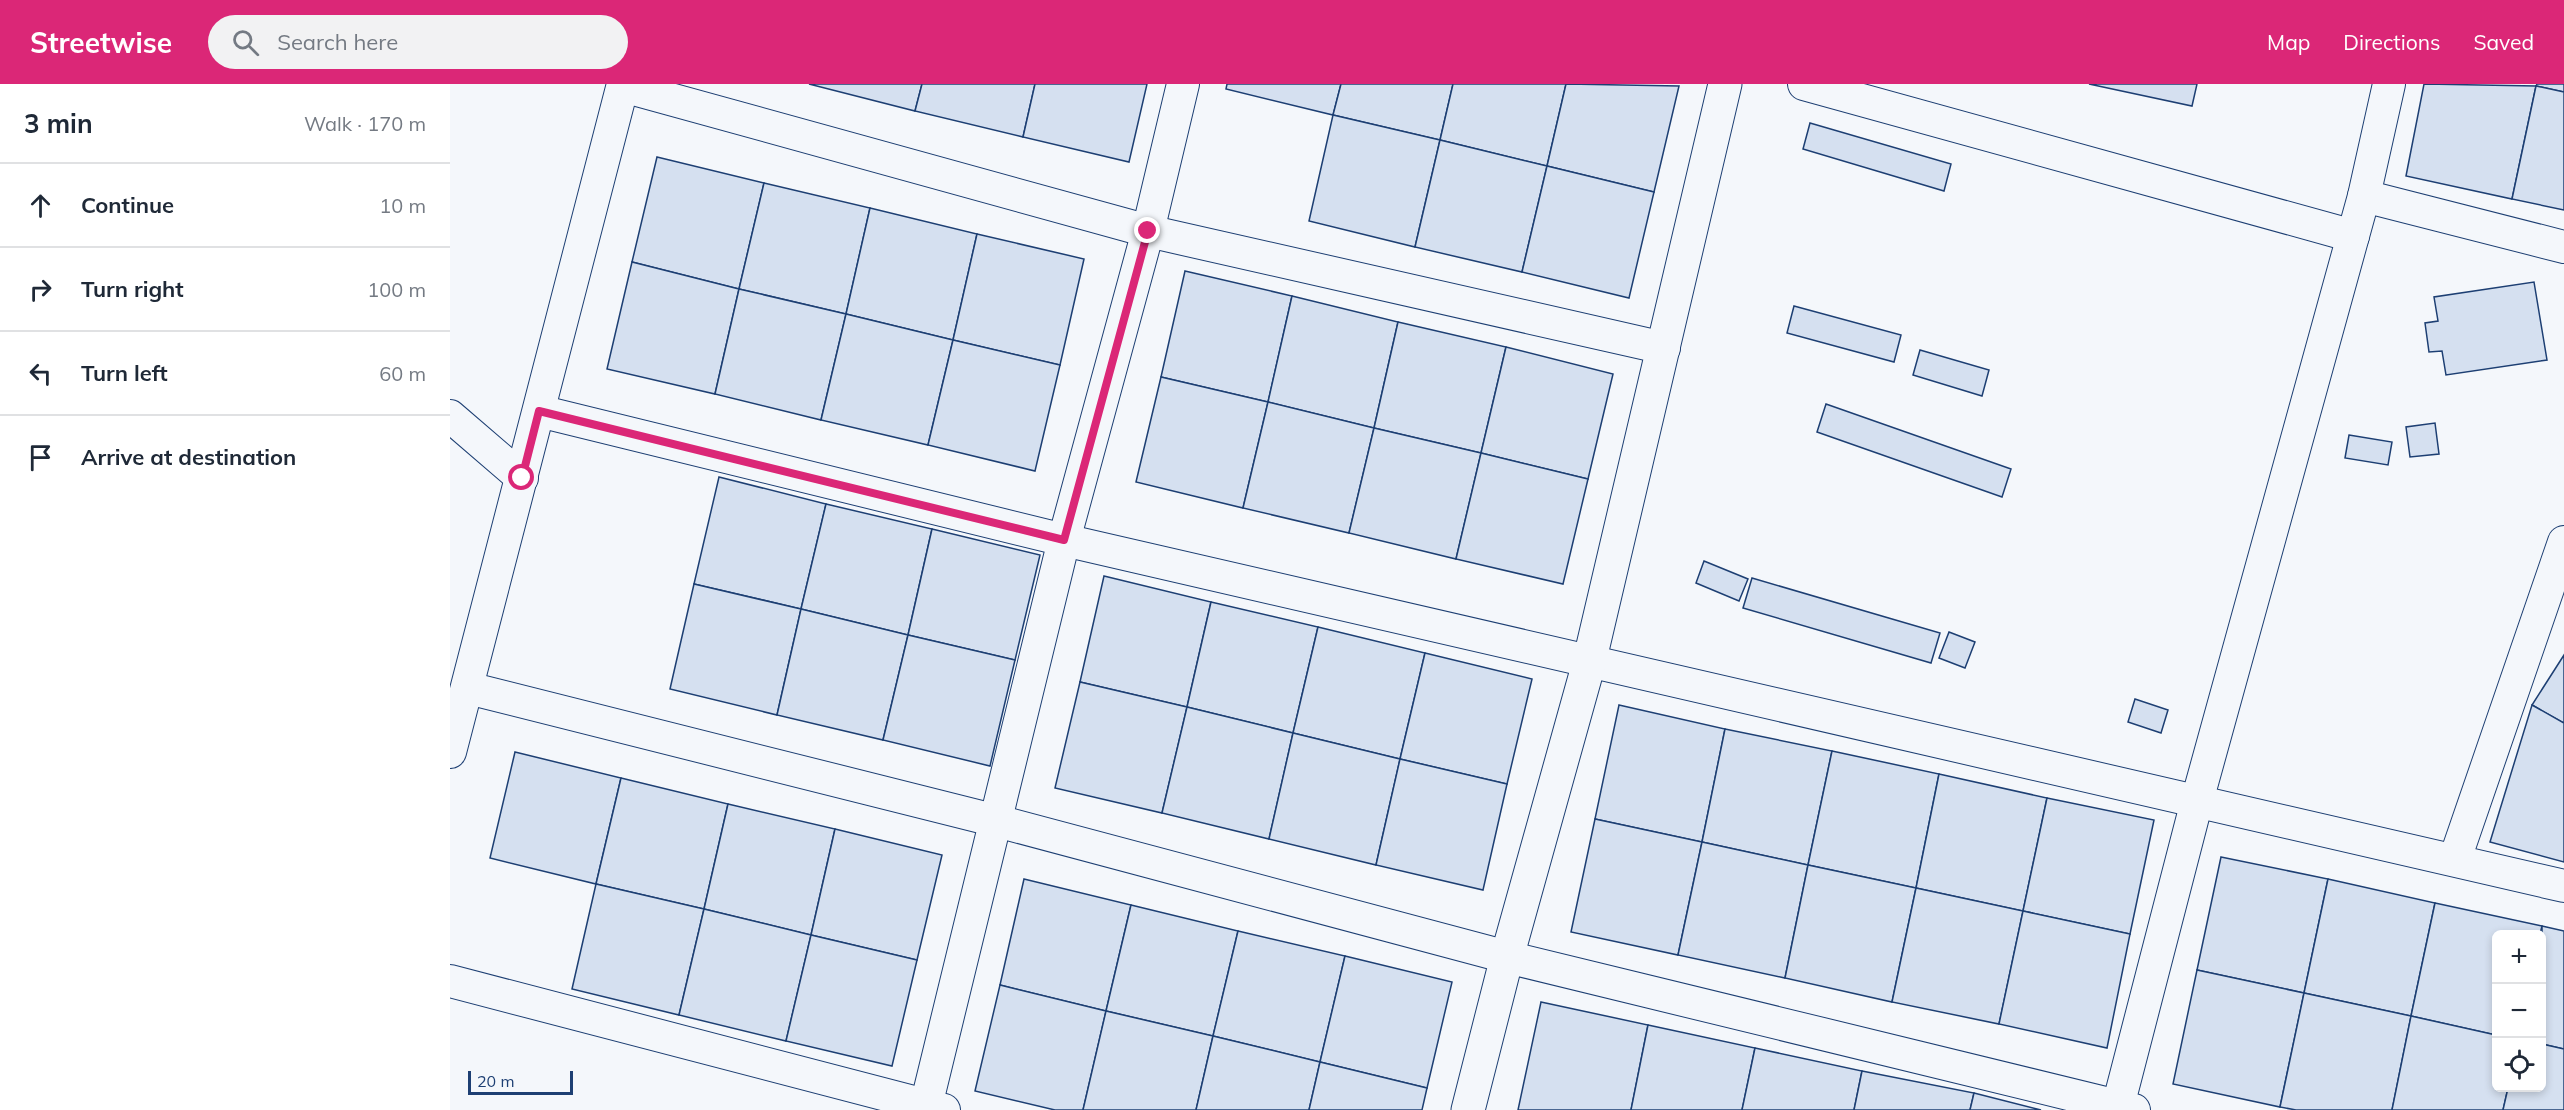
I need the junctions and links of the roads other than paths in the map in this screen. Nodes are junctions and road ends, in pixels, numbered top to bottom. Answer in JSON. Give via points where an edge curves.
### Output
{"nodes":[{"id":1,"x":1183,"y":84,"type":"edge"},
{"id":2,"x":1725,"y":84,"type":"edge"},
{"id":3,"x":1804,"y":84,"type":"edge"},
{"id":4,"x":2389,"y":84,"type":"edge"},
{"id":5,"x":623,"y":85,"type":"edge"},
{"id":6,"x":2364,"y":196,"type":"junction"},
{"id":7,"x":1148,"y":231,"type":"junction"},
{"id":8,"x":2353,"y":236,"type":"junction"},
{"id":9,"x":2564,"y":247,"type":"edge"},
{"id":10,"x":1664,"y":348,"type":"junction"},
{"id":11,"x":539,"y":411,"type":"junction"},
{"id":12,"x":450,"y":416,"type":"edge"},
{"id":13,"x":522,"y":478,"type":"junction"},
{"id":14,"x":1064,"y":540,"type":"junction"},
{"id":15,"x":2564,"y":542,"type":"edge"},
{"id":16,"x":1589,"y":663,"type":"junction"},
{"id":17,"x":468,"y":688,"type":"junction"},
{"id":18,"x":451,"y":746,"type":"edge"},
{"id":19,"x":2197,"y":801,"type":"junction"},
{"id":20,"x":997,"y":821,"type":"junction"},
{"id":21,"x":2455,"y":859,"type":"junction"},
{"id":22,"x":2564,"y":886,"type":"edge"},
{"id":23,"x":1507,"y":957,"type":"junction"},
{"id":24,"x":450,"y":981,"type":"edge"},
{"id":25,"x":932,"y":1108,"type":"edge"},
{"id":26,"x":2123,"y":1109,"type":"edge"},
{"id":27,"x":1468,"y":1110,"type":"edge"}],
"edges":[{"from":1,"to":7,"type":"street"},
{"from":2,"to":10,"type":"street"},
{"from":3,"to":8,"type":"street"},
{"from":4,"to":6,"type":"street"},
{"from":5,"to":7,"type":"street"},
{"from":5,"to":11,"type":"street"},
{"from":6,"to":8,"type":"street"},
{"from":6,"to":9,"type":"street"},
{"from":7,"to":10,"type":"street"},
{"from":7,"to":14,"type":"street"},
{"from":8,"to":19,"type":"street"},
{"from":10,"to":16,"type":"street"},
{"from":11,"to":13,"type":"street"},
{"from":11,"to":14,"type":"street"},
{"from":12,"to":13,"type":"street"},
{"from":13,"to":17,"type":"street"},
{"from":14,"to":16,"type":"street"},
{"from":14,"to":20,"type":"street"},
{"from":15,"to":21,"type":"street"},
{"from":16,"to":19,"type":"street"},
{"from":16,"to":23,"type":"street"},
{"from":17,"to":18,"type":"street"},
{"from":17,"to":20,"type":"street"},
{"from":19,"to":21,"type":"street"},
{"from":19,"to":26,"type":"street"},
{"from":20,"to":23,"type":"street"},
{"from":20,"to":25,"type":"street"},
{"from":21,"to":22,"type":"street"},
{"from":23,"to":26,"type":"street"},
{"from":23,"to":27,"type":"street"},
{"from":24,"to":25,"type":"street"}]}
